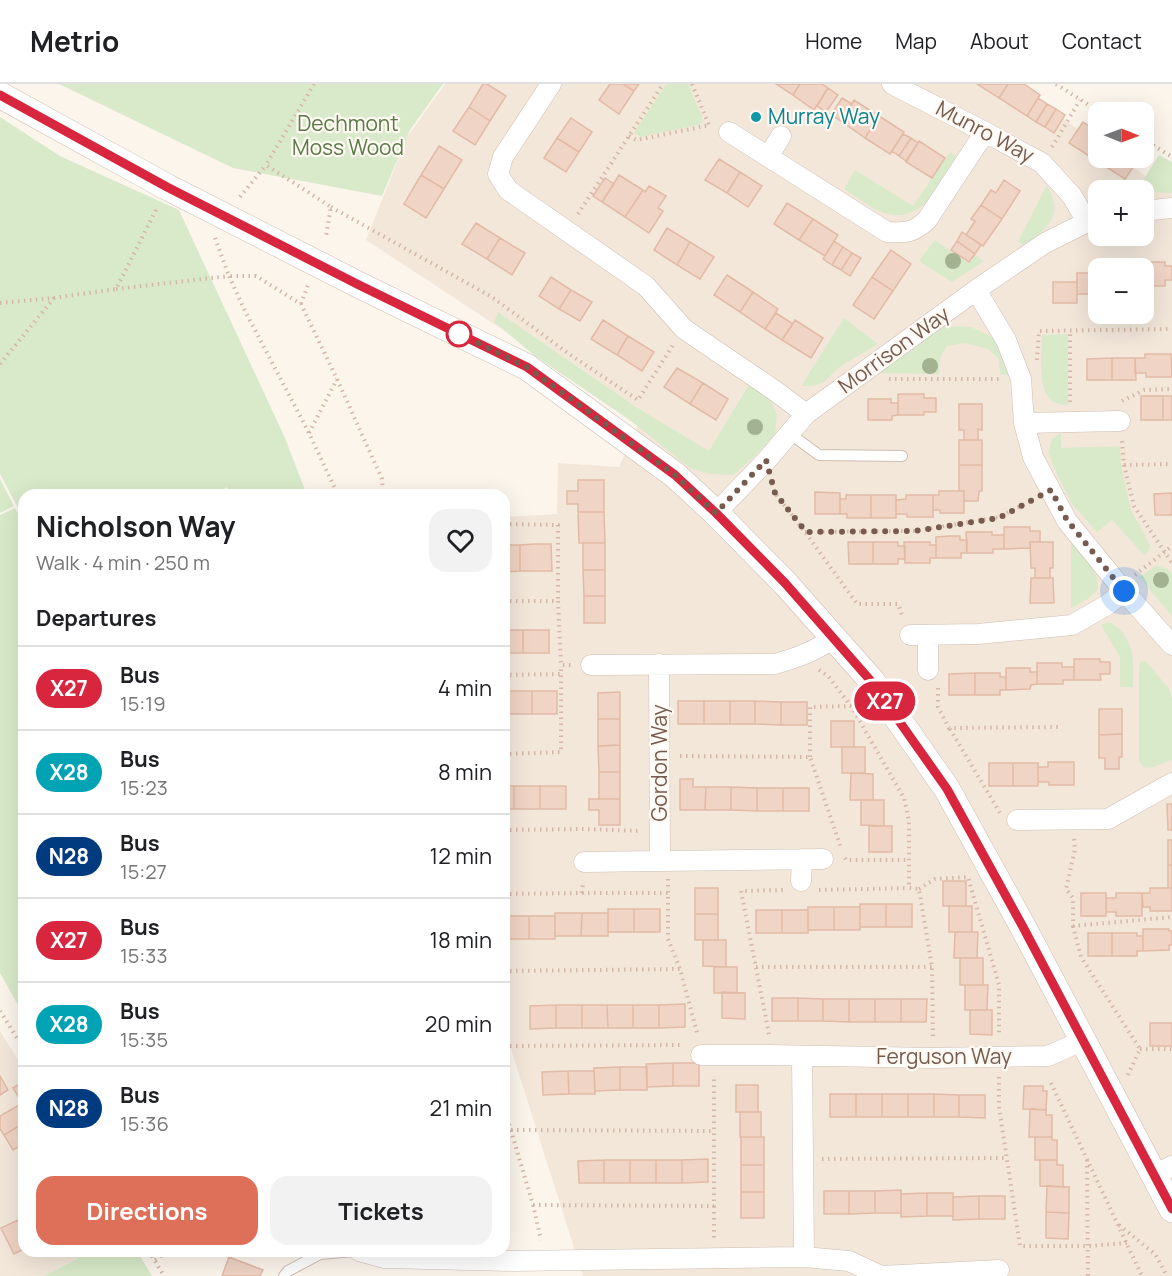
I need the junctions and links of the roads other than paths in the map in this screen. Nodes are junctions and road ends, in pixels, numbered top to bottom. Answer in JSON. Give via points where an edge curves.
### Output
{"nodes":[{"id":1,"x":551,"y":84,"type":"edge"},
{"id":2,"x":892,"y":84,"type":"edge"},
{"id":3,"x":0,"y":95,"type":"edge"},
{"id":4,"x":729,"y":132,"type":"road end"},
{"id":5,"x":985,"y":132,"type":"junction"},
{"id":6,"x":781,"y":136,"type":"dead end"},
{"id":7,"x":768,"y":157,"type":"junction"},
{"id":8,"x":1172,"y":208,"type":"edge"},
{"id":9,"x":1154,"y":210,"type":"edge"},
{"id":10,"x":1088,"y":216,"type":"edge"},
{"id":11,"x":1088,"y":223,"type":"edge"},
{"id":12,"x":976,"y":290,"type":"junction"},
{"id":13,"x":806,"y":414,"type":"junction"},
{"id":14,"x":1120,"y":421,"type":"road end"},
{"id":15,"x":1024,"y":423,"type":"junction"},
{"id":16,"x":789,"y":433,"type":"junction"},
{"id":17,"x":902,"y":456,"type":"dead end"},
{"id":18,"x":716,"y":513,"type":"junction"},
{"id":19,"x":1121,"y":588,"type":"junction"},
{"id":20,"x":834,"y":638,"type":"junction"},
{"id":21,"x":1172,"y":645,"type":"edge"},
{"id":22,"x":659,"y":664,"type":"junction"},
{"id":23,"x":591,"y":665,"type":"road end"},
{"id":24,"x":928,"y":670,"type":"road end"},
{"id":25,"x":1172,"y":783,"type":"edge"},
{"id":26,"x":1017,"y":820,"type":"road end"},
{"id":27,"x":823,"y":859,"type":"dead end"},
{"id":28,"x":802,"y":860,"type":"junction"},
{"id":29,"x":664,"y":861,"type":"junction"},
{"id":30,"x":584,"y":862,"type":"road end"},
{"id":31,"x":802,"y":887,"type":"road end"},
{"id":32,"x":1082,"y":1041,"type":"junction"},
{"id":33,"x":705,"y":1052,"type":"road end"},
{"id":34,"x":802,"y":1056,"type":"junction"},
{"id":35,"x":1163,"y":1170,"type":"edge"},
{"id":36,"x":1172,"y":1209,"type":"edge"},
{"id":37,"x":314,"y":1257,"type":"edge"},
{"id":38,"x":381,"y":1257,"type":"edge"},
{"id":39,"x":804,"y":1257,"type":"junction"},
{"id":40,"x":610,"y":1268,"type":"edge"},
{"id":41,"x":999,"y":1270,"type":"dead end"},
{"id":42,"x":284,"y":1276,"type":"edge"},
{"id":43,"x":881,"y":1276,"type":"edge"}],
"edges":[{"from":1,"to":13,"type":"street","via":[[503,157],[498,174],[507,190],[646,286],[684,329]]},
{"from":2,"to":5,"type":"street","name":"Munro Way"},
{"from":3,"to":18,"type":"street","via":[[167,187],[527,367],[675,475]]},
{"from":4,"to":7,"type":"street"},
{"from":5,"to":7,"type":"street","via":[[927,220],[917,230],[906,233],[887,232]]},
{"from":5,"to":10,"type":"street","name":"Munro Way","via":[[1042,163]]},
{"from":6,"to":7,"type":"street"},
{"from":8,"to":9,"type":"street"},
{"from":11,"to":12,"type":"street","name":"Morrison Way","via":[[1045,243]]},
{"from":12,"to":13,"type":"street","name":"Morrison Way"},
{"from":12,"to":15,"type":"street","via":[[1006,340],[1021,379]]},
{"from":13,"to":16,"type":"street","name":"Morrison Way"},
{"from":14,"to":15,"type":"street"},
{"from":15,"to":19,"type":"street","via":[[1033,457],[1067,520]]},
{"from":16,"to":17,"type":"lane","via":[[819,455]]},
{"from":16,"to":18,"type":"street","name":"Morrison Way"},
{"from":18,"to":20,"type":"street"},
{"from":19,"to":21,"type":"street"},
{"from":19,"to":24,"type":"street","via":[[1107,605],[1072,625],[919,635]]},
{"from":20,"to":22,"type":"street","via":[[802,657],[775,664]]},
{"from":20,"to":32,"type":"street","via":[[870,680],[947,789]]},
{"from":22,"to":23,"type":"street"},
{"from":22,"to":29,"type":"street","name":"Gordon Way","via":[[660,831]]},
{"from":25,"to":26,"type":"street","via":[[1108,819]]},
{"from":27,"to":28,"type":"street"},
{"from":28,"to":29,"type":"street"},
{"from":28,"to":31,"type":"street"},
{"from":29,"to":30,"type":"street"},
{"from":32,"to":34,"type":"street","name":"Ferguson Way","via":[[1048,1056]]},
{"from":32,"to":35,"type":"street"},
{"from":33,"to":34,"type":"street","name":"Ferguson Way"},
{"from":34,"to":39,"type":"street"},
{"from":35,"to":36,"type":"street"},
{"from":37,"to":42,"type":"lane"},
{"from":38,"to":40,"type":"street","via":[[514,1265],[546,1261]]},
{"from":39,"to":40,"type":"street","via":[[714,1259]]},
{"from":39,"to":43,"type":"street","via":[[849,1261]]},
{"from":41,"to":43,"type":"street"}]}
